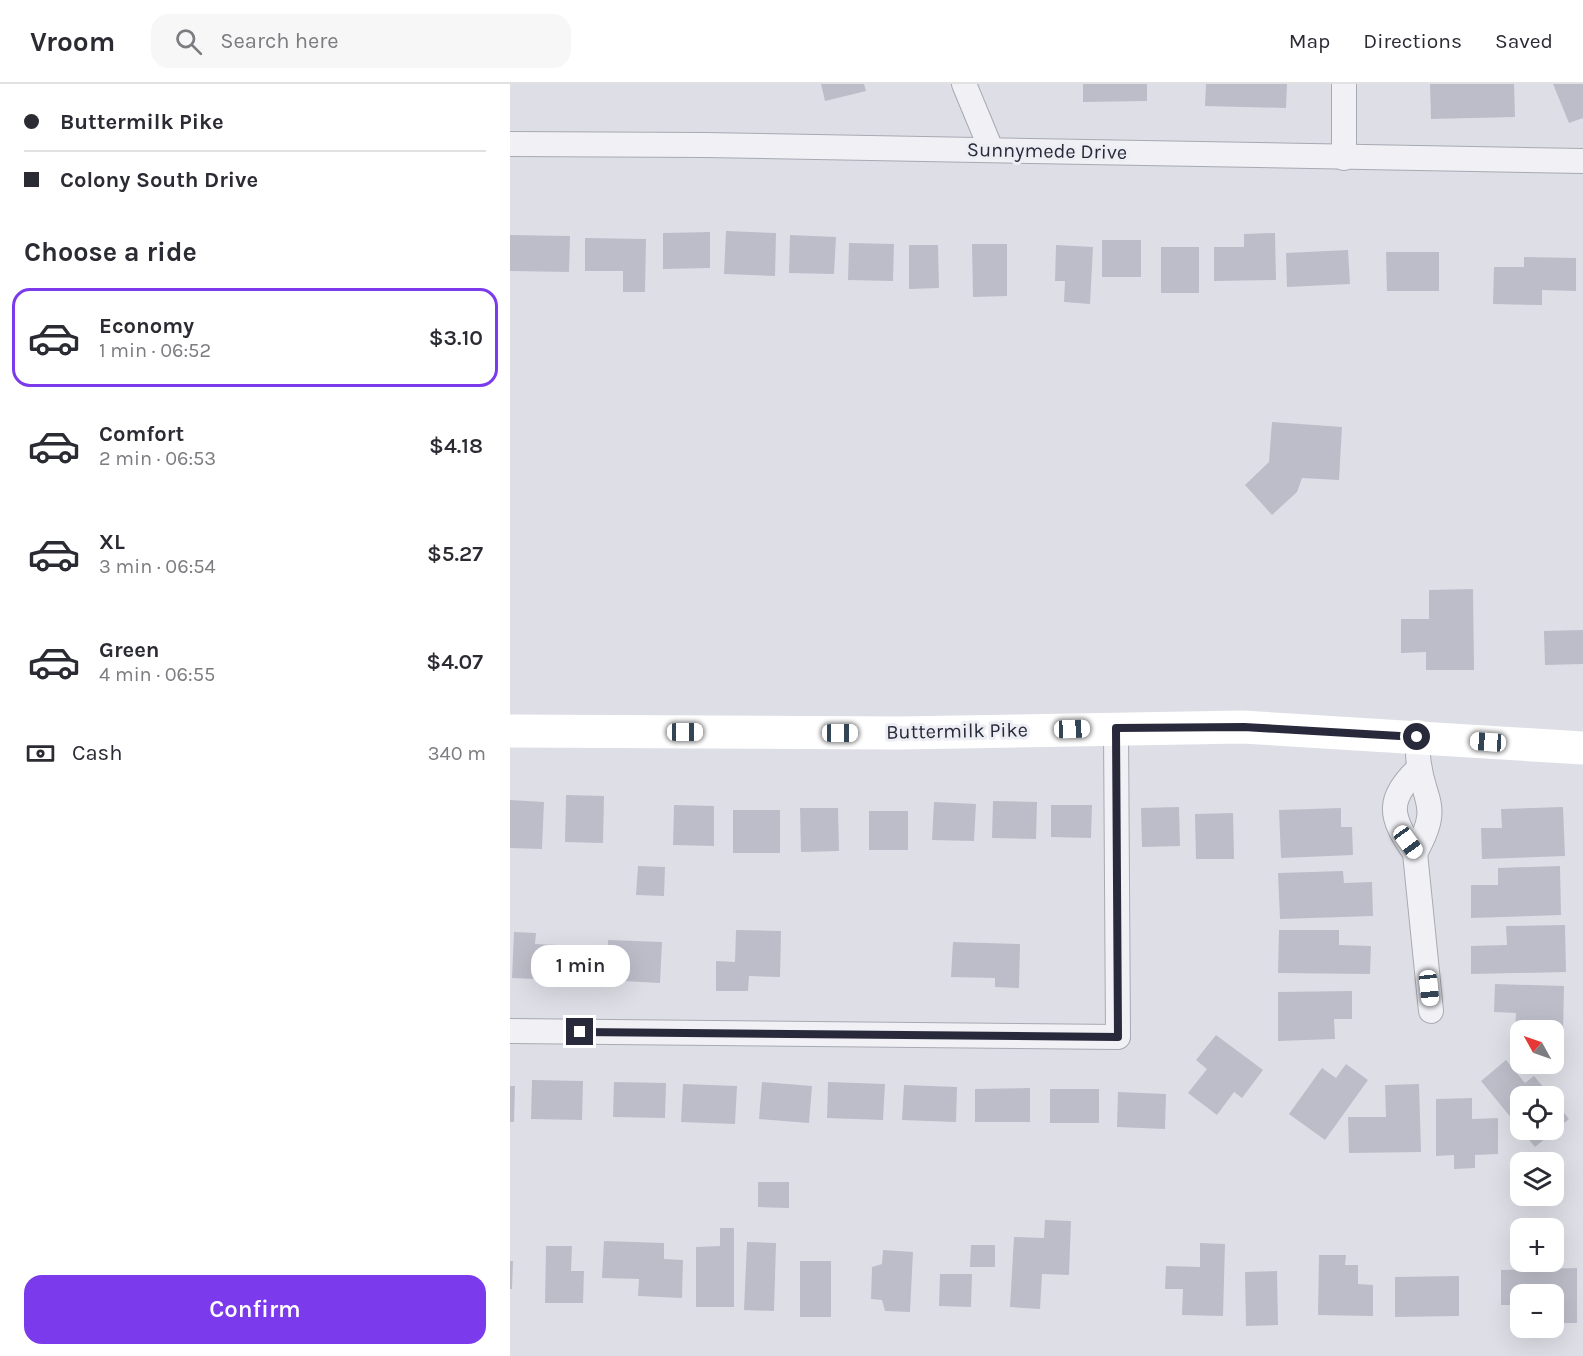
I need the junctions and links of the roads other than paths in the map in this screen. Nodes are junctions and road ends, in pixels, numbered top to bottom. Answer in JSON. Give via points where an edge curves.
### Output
{"nodes":[{"id":1,"x":964,"y":84,"type":"edge"},
{"id":2,"x":1344,"y":84,"type":"edge"},
{"id":3,"x":510,"y":144,"type":"edge"},
{"id":4,"x":991,"y":150,"type":"junction"},
{"id":5,"x":1344,"y":158,"type":"junction"},
{"id":6,"x":1583,"y":161,"type":"edge"},
{"id":7,"x":1116,"y":728,"type":"junction"},
{"id":8,"x":510,"y":731,"type":"edge"},
{"id":9,"x":1583,"y":748,"type":"edge"},
{"id":10,"x":1418,"y":753,"type":"junction"},
{"id":11,"x":1415,"y":853,"type":"junction"},
{"id":12,"x":1431,"y":1011,"type":"dead end"},
{"id":13,"x":510,"y":1031,"type":"edge"}],
"edges":[{"from":1,"to":4,"type":"street"},
{"from":2,"to":5,"type":"street"},
{"from":3,"to":4,"type":"street","name":"Sunnymede Drive"},
{"from":4,"to":5,"type":"street","name":"Sunnymede Drive"},
{"from":5,"to":6,"type":"street","name":"Sunnymede Drive"},
{"from":7,"to":8,"type":"main road","name":"Buttermilk Pike","via":[[898,733]]},
{"from":7,"to":10,"type":"main road","name":"Buttermilk Pike","via":[[1244,727]]},
{"from":7,"to":13,"type":"street","via":[[1118,1037]]},
{"from":9,"to":10,"type":"main road","name":"Buttermilk Pike"},
{"from":10,"to":11,"type":"street","via":[[1431,804],[1428,829]]},
{"from":10,"to":11,"type":"street","via":[[1394,805],[1400,832]]},
{"from":11,"to":12,"type":"street"}]}
